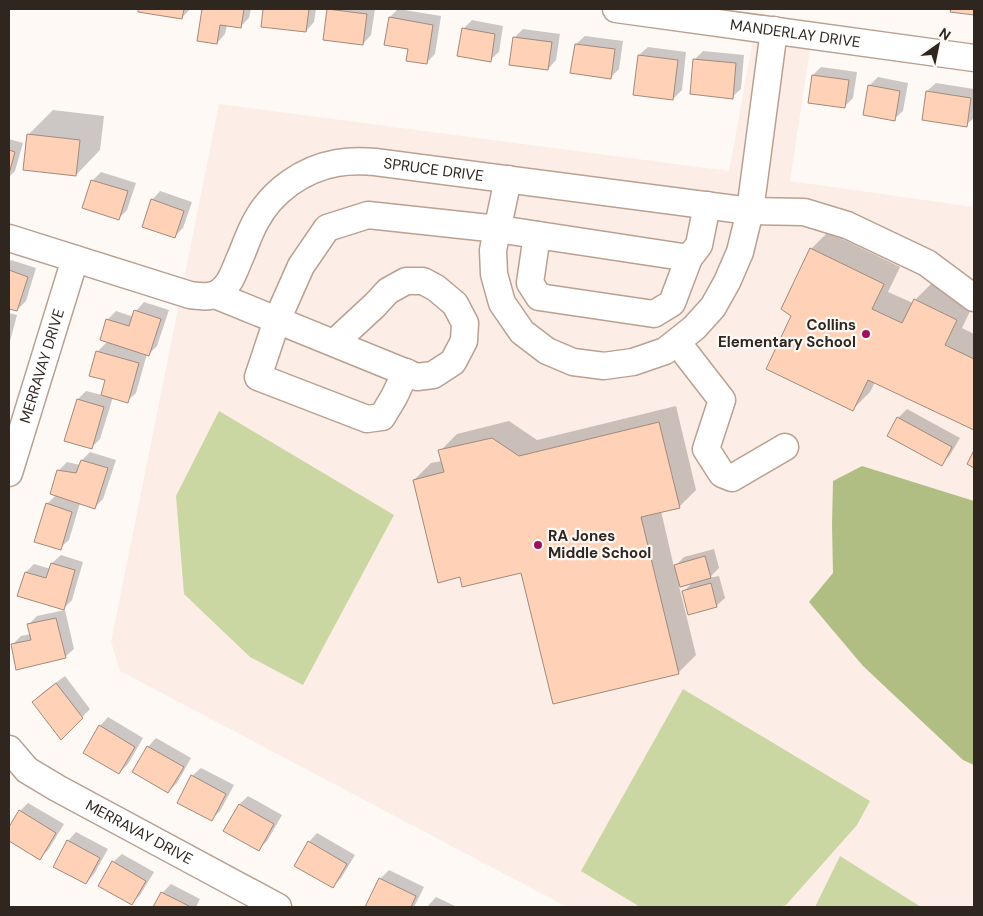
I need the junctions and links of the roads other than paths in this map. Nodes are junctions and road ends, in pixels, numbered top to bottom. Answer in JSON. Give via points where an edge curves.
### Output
{"nodes":[{"id":1,"x":616,"y":9,"type":"edge"},
{"id":2,"x":774,"y":30,"type":"junction"},
{"id":3,"x":974,"y":58,"type":"edge"},
{"id":4,"x":508,"y":179,"type":"junction"},
{"id":5,"x":707,"y":205,"type":"junction"},
{"id":6,"x":750,"y":211,"type":"junction"},
{"id":7,"x":498,"y":229,"type":"junction"},
{"id":8,"x":537,"y":235,"type":"junction"},
{"id":9,"x":9,"y":238,"type":"edge"},
{"id":10,"x":689,"y":258,"type":"junction"},
{"id":11,"x":75,"y":260,"type":"junction"},
{"id":12,"x":215,"y":295,"type":"junction"},
{"id":13,"x":974,"y":298,"type":"edge"},
{"id":14,"x":278,"y":320,"type":"junction"},
{"id":15,"x":677,"y":342,"type":"junction"},
{"id":16,"x":334,"y":343,"type":"junction"},
{"id":17,"x":406,"y":372,"type":"junction"},
{"id":18,"x":785,"y":447,"type":"dead end"},
{"id":19,"x":9,"y":472,"type":"edge"},
{"id":20,"x":9,"y":749,"type":"edge"},
{"id":21,"x":278,"y":907,"type":"edge"}],
"edges":[{"from":1,"to":2,"type":"street","name":"MANDERLAY DRIVE"},
{"from":2,"to":3,"type":"street","name":"MANDERLAY DRIVE"},
{"from":2,"to":6,"type":"street"},
{"from":4,"to":5,"type":"street","name":"SPRUCE DRIVE"},
{"from":4,"to":7,"type":"street"},
{"from":4,"to":12,"type":"street","name":"SPRUCE DRIVE","via":[[375,162],[338,162],[302,174],[273,197],[263,210],[231,279]]},
{"from":5,"to":6,"type":"street","name":"SPRUCE DRIVE"},
{"from":5,"to":10,"type":"street","via":[[699,245]]},
{"from":6,"to":13,"type":"street","name":"SPRUCE DRIVE","via":[[804,212],[846,225],[927,264]]},
{"from":6,"to":15,"type":"street","via":[[740,252],[727,282],[713,307]]},
{"from":7,"to":8,"type":"street"},
{"from":7,"to":14,"type":"street","via":[[368,214],[327,228],[301,266]]},
{"from":7,"to":15,"type":"street","via":[[494,274],[502,303],[522,332],[547,351],[573,362],[604,366],[633,362],[665,351]]},
{"from":8,"to":10,"type":"street"},
{"from":8,"to":10,"type":"street","via":[[530,284],[539,297],[654,314],[672,303]]},
{"from":9,"to":11,"type":"street"},
{"from":11,"to":12,"type":"street","via":[[190,295]]},
{"from":11,"to":19,"type":"street","name":"MERRAVAY DRIVE"},
{"from":12,"to":14,"type":"street"},
{"from":14,"to":16,"type":"street"},
{"from":14,"to":17,"type":"street","via":[[258,377],[367,419],[382,417]]},
{"from":15,"to":18,"type":"street","via":[[722,400],[706,450],[722,474],[732,478]]},
{"from":16,"to":17,"type":"street"},
{"from":16,"to":17,"type":"street","via":[[388,291],[406,281],[423,281],[456,304],[464,323],[464,341],[453,362],[433,375],[417,377]]},
{"from":20,"to":21,"type":"street","name":"MERRAVAY DRIVE","via":[[27,770],[57,788]]}]}
